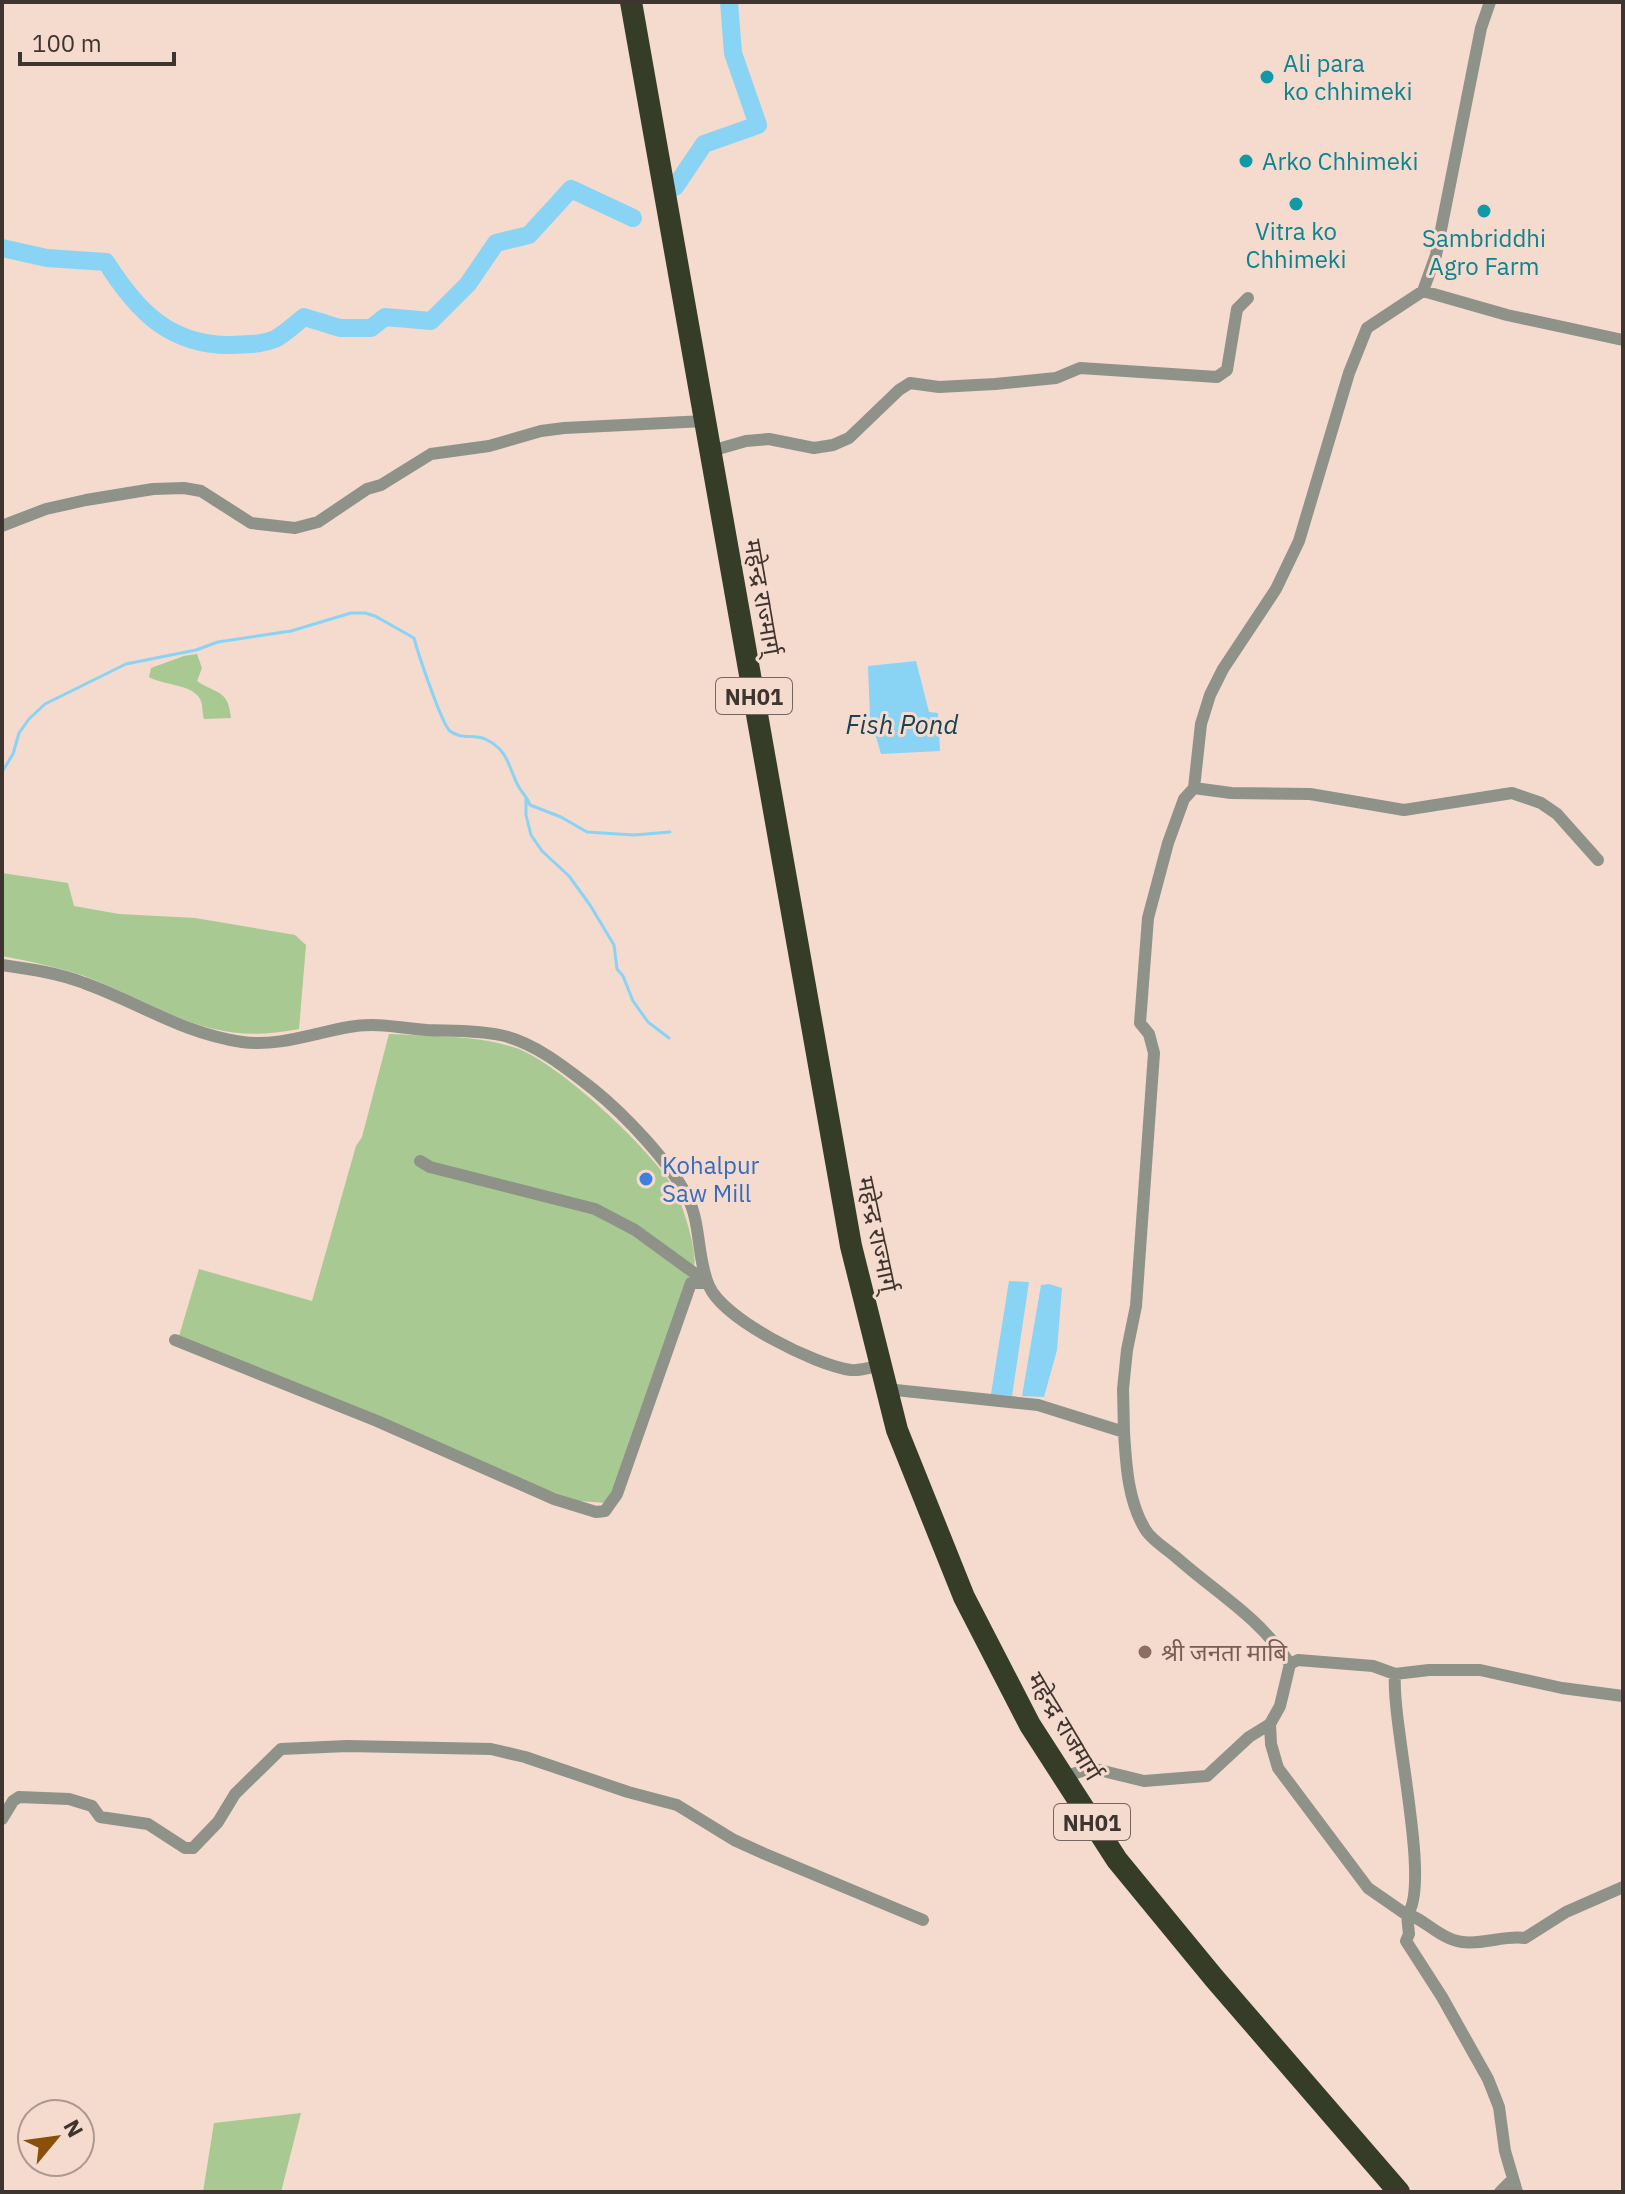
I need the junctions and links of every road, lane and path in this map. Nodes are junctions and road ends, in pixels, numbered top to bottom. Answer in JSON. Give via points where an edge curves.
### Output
{"nodes":[{"id":1,"x":631,"y":2,"type":"edge"},
{"id":2,"x":1490,"y":2,"type":"edge"},
{"id":3,"x":1423,"y":291,"type":"junction"},
{"id":4,"x":1248,"y":298,"type":"dead end"},
{"id":5,"x":1623,"y":340,"type":"edge"},
{"id":6,"x":705,"y":421,"type":"junction"},
{"id":7,"x":711,"y":451,"type":"junction"},
{"id":8,"x":2,"y":526,"type":"edge"},
{"id":9,"x":1194,"y":788,"type":"junction"},
{"id":10,"x":1598,"y":860,"type":"dead end"},
{"id":11,"x":2,"y":965,"type":"edge"},
{"id":12,"x":420,"y":1161,"type":"dead end"},
{"id":13,"x":708,"y":1283,"type":"junction"},
{"id":14,"x":175,"y":1340,"type":"dead end"},
{"id":15,"x":881,"y":1365,"type":"junction"},
{"id":16,"x":886,"y":1389,"type":"junction"},
{"id":17,"x":1124,"y":1432,"type":"junction"},
{"id":18,"x":1290,"y":1664,"type":"junction"},
{"id":19,"x":1395,"y":1674,"type":"junction"},
{"id":20,"x":1623,"y":1696,"type":"edge"},
{"id":21,"x":1270,"y":1724,"type":"junction"},
{"id":22,"x":1064,"y":1777,"type":"junction"},
{"id":23,"x":2,"y":1819,"type":"edge"},
{"id":24,"x":1623,"y":1887,"type":"edge"},
{"id":25,"x":1407,"y":1915,"type":"junction"},
{"id":26,"x":923,"y":1920,"type":"dead end"},
{"id":27,"x":1515,"y":2186,"type":"edge"},
{"id":28,"x":1399,"y":2192,"type":"edge"},
{"id":29,"x":1500,"y":2192,"type":"edge"}],
"edges":[{"from":1,"to":6,"type":"highway","name":"महेन्द्र राज्मार्ग्","number":"NH01"},
{"from":2,"to":3,"type":"street","via":[[1436,255]]},
{"from":3,"to":5,"type":"street"},
{"from":3,"to":9,"type":"street","via":[[1367,328],[1299,541],[1276,589],[1210,695]]},
{"from":4,"to":7,"type":"street","via":[[1237,309],[1227,370],[1217,377],[1080,368],[1056,378],[995,384],[910,383],[849,438],[833,445],[814,448],[769,439]]},
{"from":6,"to":7,"type":"highway","name":"महेन्द्र राज्मार्ग्","number":"NH01"},
{"from":6,"to":8,"type":"street","via":[[552,430],[431,454],[318,522],[295,528],[251,523],[201,491],[184,488],[86,500]]},
{"from":7,"to":15,"type":"highway","name":"महेन्द्र राज्मार्ग्","number":"NH01","via":[[851,1246]]},
{"from":9,"to":10,"type":"street","via":[[1310,794],[1404,810],[1512,793],[1557,814]]},
{"from":9,"to":17,"type":"street","via":[[1184,799],[1168,843],[1148,918],[1140,1023],[1154,1053],[1153,1077],[1136,1306],[1123,1389]]},
{"from":11,"to":13,"type":"street","via":[[55,973],[173,1024],[245,1042],[369,1025],[501,1035],[525,1043],[595,1091],[671,1171],[689,1201]]},
{"from":12,"to":13,"type":"street","via":[[595,1209],[635,1230]]},
{"from":13,"to":14,"type":"street","via":[[691,1283],[617,1494],[605,1511],[596,1512]]},
{"from":13,"to":15,"type":"street","via":[[743,1324],[826,1364],[854,1370]]},
{"from":15,"to":16,"type":"highway","name":"महेन्द्र राज्मार्ग्","number":"NH01"},
{"from":16,"to":17,"type":"street","via":[[1038,1405]]},
{"from":16,"to":22,"type":"highway","name":"महेन्द्र राजमार्ग","number":"NH01","via":[[897,1430],[964,1597],[1030,1725]]},
{"from":17,"to":18,"type":"street","via":[[1133,1502],[1146,1532],[1243,1609]]},
{"from":18,"to":19,"type":"street","via":[[1298,1660],[1373,1666]]},
{"from":18,"to":21,"type":"street"},
{"from":19,"to":20,"type":"street","via":[[1480,1670]]},
{"from":19,"to":25,"type":"street","via":[[1396,1727],[1413,1842],[1415,1885]]},
{"from":21,"to":22,"type":"street","via":[[1207,1776],[1144,1781],[1091,1768]]},
{"from":21,"to":25,"type":"street","via":[[1278,1768],[1294,1791],[1368,1888]]},
{"from":22,"to":28,"type":"highway","name":"महेन्द्र राजमार्ग","number":"NH01","via":[[1117,1860]]},
{"from":23,"to":26,"type":"street","via":[[19,1797],[69,1799],[92,1806],[100,1817],[148,1824],[193,1848],[235,1794],[281,1749],[491,1749],[677,1805],[734,1840]]},
{"from":24,"to":25,"type":"street","via":[[1566,1912],[1525,1938],[1464,1943]]},
{"from":25,"to":27,"type":"street","via":[[1406,1941],[1488,2079]]},
{"from":27,"to":29,"type":"street"}]}
